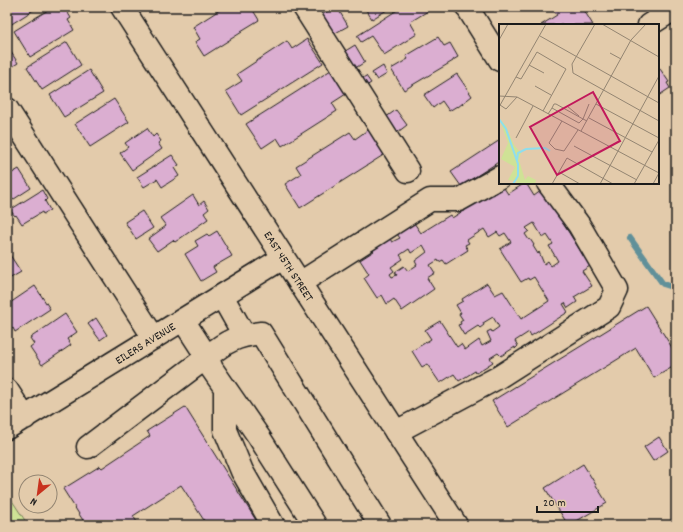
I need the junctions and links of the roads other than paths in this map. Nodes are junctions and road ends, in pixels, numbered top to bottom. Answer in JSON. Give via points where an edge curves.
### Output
{"nodes":[{"id":1,"x":122,"y":7,"type":"edge"},
{"id":2,"x":304,"y":7,"type":"edge"},
{"id":3,"x":466,"y":7,"type":"edge"},
{"id":4,"x":676,"y":8,"type":"edge"},
{"id":5,"x":652,"y":17,"type":"edge"},
{"id":6,"x":499,"y":58,"type":"edge"},
{"id":7,"x":7,"y":109,"type":"edge"},
{"id":8,"x":408,"y":171,"type":"dead end"},
{"id":9,"x":499,"y":178,"type":"edge"},
{"id":10,"x":549,"y":184,"type":"edge"},
{"id":11,"x":283,"y":258,"type":"junction"},
{"id":12,"x":300,"y":283,"type":"junction"},
{"id":13,"x":222,"y":296,"type":"junction"},
{"id":14,"x":183,"y":320,"type":"junction"},
{"id":15,"x":244,"y":335,"type":"junction"},
{"id":16,"x":154,"y":338,"type":"junction"},
{"id":17,"x":207,"y":357,"type":"junction"},
{"id":18,"x":225,"y":389,"type":"junction"},
{"id":19,"x":7,"y":390,"type":"edge"},
{"id":20,"x":16,"y":423,"type":"edge"},
{"id":21,"x":396,"y":432,"type":"junction"},
{"id":22,"x":88,"y":447,"type":"dead end"},
{"id":23,"x":273,"y":525,"type":"edge"},
{"id":24,"x":315,"y":525,"type":"edge"},
{"id":25,"x":380,"y":525,"type":"edge"},
{"id":26,"x":456,"y":525,"type":"edge"}],
"edges":[{"from":1,"to":11,"type":"main road","name":"EAST 45TH STREET"},
{"from":2,"to":8,"type":"main road"},
{"from":3,"to":6,"type":"main road"},
{"from":4,"to":5,"type":"main road"},
{"from":7,"to":16,"type":"main road"},
{"from":9,"to":12,"type":"main road","via":[[459,200],[430,200]]},
{"from":10,"to":21,"type":"main road","via":[[579,225],[617,290],[610,307],[500,377]]},
{"from":11,"to":12,"type":"main road","name":"EAST 45TH STREET"},
{"from":11,"to":13,"type":"main road","name":"EILERS AVENUE"},
{"from":12,"to":21,"type":"main road","name":"EAST 45TH STREET"},
{"from":13,"to":14,"type":"main road","name":"EILERS AVENUE"},
{"from":13,"to":15,"type":"main road"},
{"from":14,"to":16,"type":"main road","name":"EILERS AVENUE"},
{"from":14,"to":17,"type":"main road"},
{"from":15,"to":17,"type":"main road","via":[[223,344]]},
{"from":15,"to":25,"type":"main road","via":[[261,333]]},
{"from":16,"to":20,"type":"main road","name":"EILERS AVENUE"},
{"from":17,"to":18,"type":"main road"},
{"from":17,"to":22,"type":"main road"},
{"from":18,"to":23,"type":"main road","via":[[225,430],[242,471]]},
{"from":18,"to":24,"type":"main road"},
{"from":19,"to":20,"type":"main road"},
{"from":21,"to":26,"type":"main road","name":"EAST 45TH STREET"}]}
